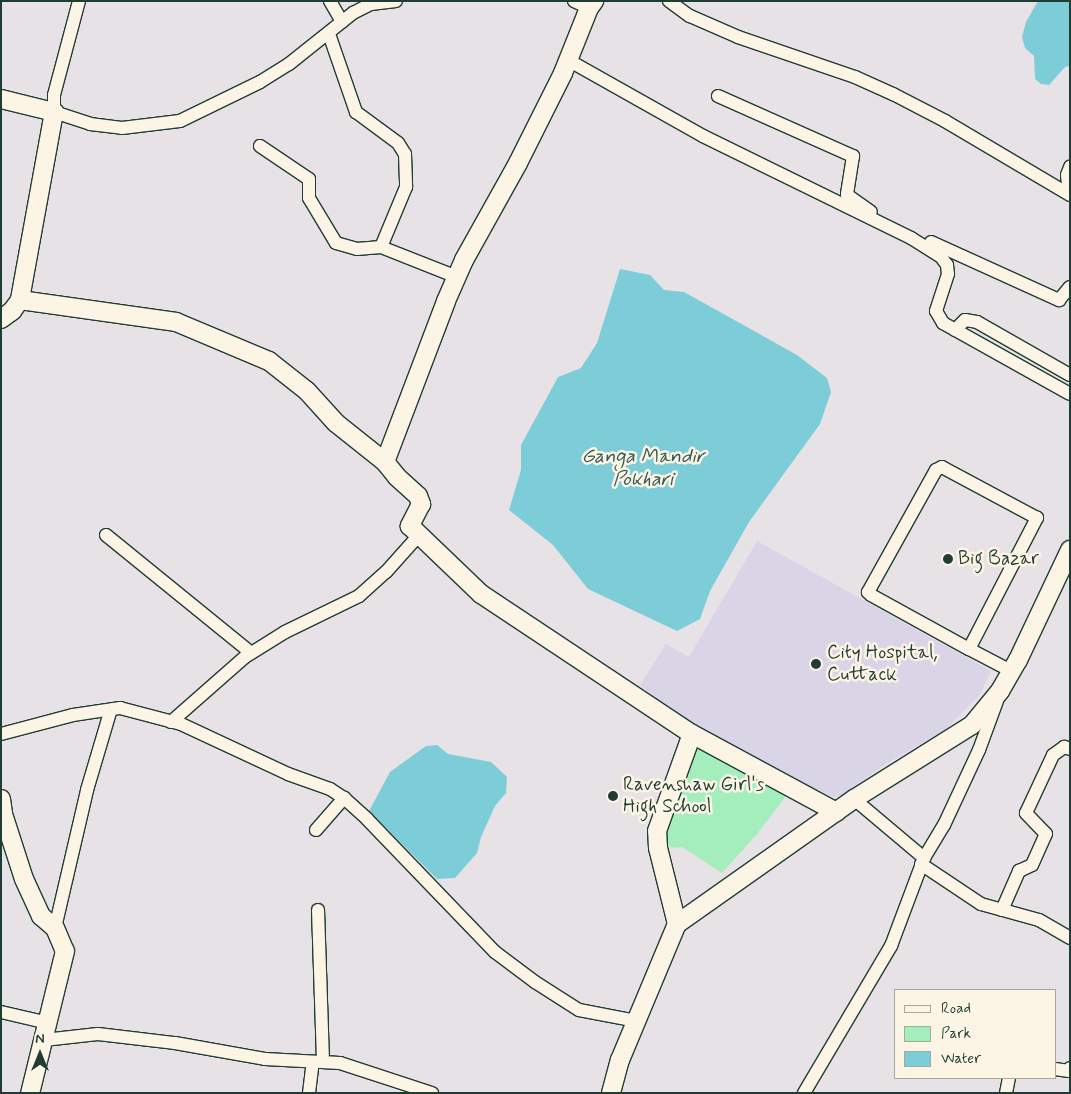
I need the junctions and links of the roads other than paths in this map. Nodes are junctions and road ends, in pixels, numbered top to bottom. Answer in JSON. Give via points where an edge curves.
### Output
{"nodes":[{"id":1,"x":79,"y":1,"type":"edge"},
{"id":2,"x":330,"y":1,"type":"edge"},
{"id":3,"x":396,"y":1,"type":"edge"},
{"id":4,"x":669,"y":1,"type":"edge"},
{"id":5,"x":585,"y":4,"type":"edge"},
{"id":6,"x":342,"y":22,"type":"junction"},
{"id":7,"x":329,"y":34,"type":"junction"},
{"id":8,"x":568,"y":60,"type":"junction"},
{"id":9,"x":718,"y":96,"type":"dead end"},
{"id":10,"x":1,"y":99,"type":"edge"},
{"id":11,"x":54,"y":112,"type":"junction"},
{"id":12,"x":260,"y":146,"type":"dead end"},
{"id":13,"x":1070,"y":167,"type":"edge"},
{"id":14,"x":1069,"y":195,"type":"edge"},
{"id":15,"x":381,"y":247,"type":"junction"},
{"id":16,"x":457,"y":277,"type":"junction"},
{"id":17,"x":1070,"y":287,"type":"edge"},
{"id":18,"x":20,"y":300,"type":"junction"},
{"id":19,"x":1,"y":319,"type":"edge"},
{"id":20,"x":955,"y":330,"type":"junction"},
{"id":21,"x":1070,"y":375,"type":"edge"},
{"id":22,"x":1070,"y":394,"type":"edge"},
{"id":23,"x":386,"y":462,"type":"junction"},
{"id":24,"x":106,"y":535,"type":"dead end"},
{"id":25,"x":419,"y":535,"type":"junction"},
{"id":26,"x":1070,"y":550,"type":"edge"},
{"id":27,"x":970,"y":649,"type":"junction"},
{"id":28,"x":251,"y":653,"type":"junction"},
{"id":29,"x":1011,"y":671,"type":"junction"},
{"id":30,"x":1000,"y":691,"type":"junction"},
{"id":31,"x":111,"y":709,"type":"junction"},
{"id":32,"x":171,"y":722,"type":"junction"},
{"id":33,"x":1,"y":734,"type":"edge"},
{"id":34,"x":692,"y":734,"type":"junction"},
{"id":35,"x":1070,"y":749,"type":"edge"},
{"id":36,"x":344,"y":798,"type":"junction"},
{"id":37,"x":1,"y":799,"type":"edge"},
{"id":38,"x":854,"y":799,"type":"junction"},
{"id":39,"x":2,"y":803,"type":"edge"},
{"id":40,"x":836,"y":812,"type":"junction"},
{"id":41,"x":316,"y":830,"type":"dead end"},
{"id":42,"x":923,"y":861,"type":"junction"},
{"id":43,"x":318,"y":910,"type":"dead end"},
{"id":44,"x":1002,"y":910,"type":"junction"},
{"id":45,"x":677,"y":924,"type":"junction"},
{"id":46,"x":55,"y":928,"type":"junction"},
{"id":47,"x":1070,"y":938,"type":"edge"},
{"id":48,"x":1,"y":1012,"type":"edge"},
{"id":49,"x":636,"y":1021,"type":"junction"},
{"id":50,"x":48,"y":1023,"type":"junction"},
{"id":51,"x":44,"y":1040,"type":"junction"},
{"id":52,"x":318,"y":1062,"type":"junction"},
{"id":53,"x":1056,"y":1068,"type":"edge"},
{"id":54,"x":1070,"y":1068,"type":"edge"},
{"id":55,"x":1009,"y":1079,"type":"edge"},
{"id":56,"x":30,"y":1093,"type":"edge"},
{"id":57,"x":309,"y":1093,"type":"edge"},
{"id":58,"x":432,"y":1093,"type":"edge"},
{"id":59,"x":611,"y":1093,"type":"edge"},
{"id":60,"x":804,"y":1093,"type":"edge"},
{"id":61,"x":1006,"y":1093,"type":"edge"}],
"edges":[{"from":1,"to":11,"type":"street","via":[[54,95]]},
{"from":2,"to":6,"type":"street"},
{"from":3,"to":6,"type":"street","via":[[372,4]]},
{"from":4,"to":14,"type":"street","via":[[690,16],[738,37],[855,77],[893,94]]},
{"from":5,"to":8,"type":"street"},
{"from":6,"to":7,"type":"street"},
{"from":7,"to":11,"type":"street","via":[[260,82],[180,121],[122,128],[90,124]]},
{"from":7,"to":15,"type":"street","via":[[356,112],[398,143],[405,154],[406,187]]},
{"from":8,"to":16,"type":"street","via":[[518,164]]},
{"from":8,"to":20,"type":"street","via":[[703,136],[911,238],[941,257],[947,264],[948,274],[936,311],[943,323]]},
{"from":9,"to":17,"type":"street","via":[[854,156],[847,195],[879,218],[1059,300]]},
{"from":10,"to":11,"type":"street"},
{"from":11,"to":18,"type":"street"},
{"from":12,"to":15,"type":"street","via":[[309,179],[308,198],[336,242],[357,249]]},
{"from":13,"to":14,"type":"street","via":[[1067,175]]},
{"from":15,"to":16,"type":"street"},
{"from":16,"to":23,"type":"street"},
{"from":18,"to":19,"type":"street"},
{"from":18,"to":23,"type":"street","via":[[176,322],[269,361],[307,391],[336,423]]},
{"from":20,"to":21,"type":"street","via":[[965,320],[977,322]]},
{"from":20,"to":22,"type":"street"},
{"from":23,"to":25,"type":"street","via":[[418,496],[421,504],[410,526]]},
{"from":24,"to":28,"type":"street"},
{"from":25,"to":28,"type":"street","via":[[359,596],[285,632]]},
{"from":25,"to":34,"type":"street","via":[[480,594]]},
{"from":26,"to":29,"type":"street"},
{"from":27,"to":27,"type":"street","via":[[868,592],[936,470],[942,467],[1036,518]]},
{"from":27,"to":29,"type":"street"},
{"from":28,"to":32,"type":"street"},
{"from":29,"to":30,"type":"street"},
{"from":30,"to":38,"type":"street","via":[[972,725]]},
{"from":30,"to":42,"type":"street","via":[[978,750]]},
{"from":31,"to":32,"type":"street","via":[[120,708]]},
{"from":31,"to":33,"type":"street","via":[[73,715]]},
{"from":31,"to":46,"type":"street","via":[[87,790]]},
{"from":32,"to":36,"type":"street","via":[[330,789]]},
{"from":34,"to":40,"type":"street"},
{"from":34,"to":45,"type":"street","via":[[657,831],[658,848]]},
{"from":35,"to":44,"type":"street","via":[[1064,747],[1053,755],[1026,813],[1046,834],[1032,865],[1019,871]]},
{"from":36,"to":41,"type":"street"},
{"from":36,"to":49,"type":"street","via":[[495,952],[579,1010]]},
{"from":37,"to":39,"type":"street"},
{"from":38,"to":40,"type":"street"},
{"from":38,"to":42,"type":"street"},
{"from":39,"to":46,"type":"street","via":[[24,879],[41,916]]},
{"from":40,"to":45,"type":"street"},
{"from":42,"to":44,"type":"street","via":[[980,904]]},
{"from":42,"to":60,"type":"street","via":[[891,946]]},
{"from":43,"to":52,"type":"street"},
{"from":44,"to":47,"type":"street","via":[[1039,920]]},
{"from":45,"to":49,"type":"street"},
{"from":46,"to":50,"type":"street","via":[[65,951]]},
{"from":48,"to":50,"type":"street"},
{"from":49,"to":59,"type":"street"},
{"from":50,"to":51,"type":"street"},
{"from":51,"to":52,"type":"street","via":[[98,1034],[175,1043],[266,1060]]},
{"from":51,"to":56,"type":"street"},
{"from":52,"to":57,"type":"street"},
{"from":52,"to":58,"type":"street","via":[[363,1070]]},
{"from":53,"to":54,"type":"street","via":[[1069,1071]]},
{"from":55,"to":61,"type":"street"}]}
